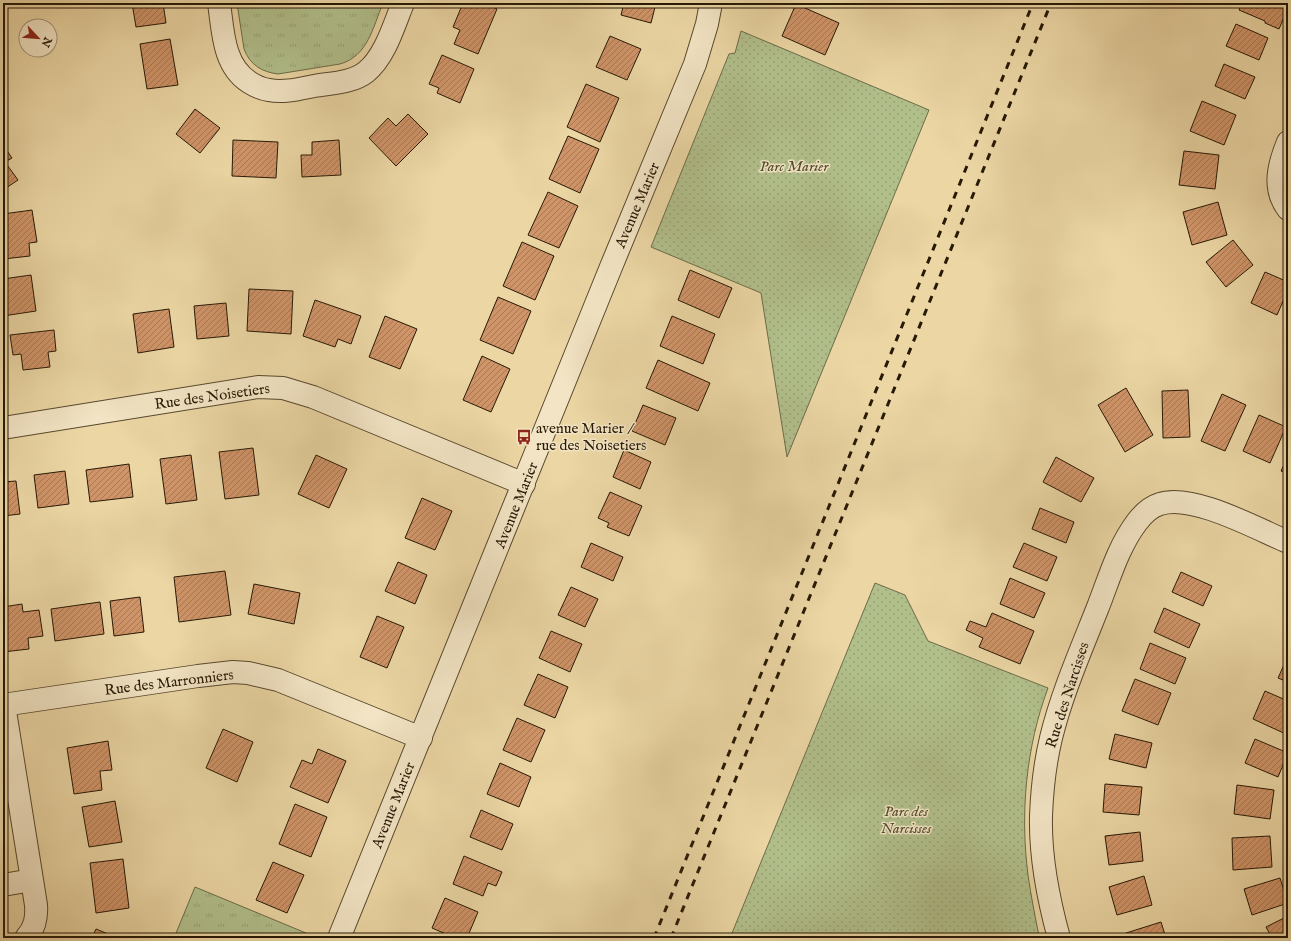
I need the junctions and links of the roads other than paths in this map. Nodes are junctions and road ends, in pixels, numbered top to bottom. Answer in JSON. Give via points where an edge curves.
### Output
{"nodes":[{"id":1,"x":219,"y":3,"type":"edge"},
{"id":2,"x":403,"y":3,"type":"edge"},
{"id":3,"x":711,"y":3,"type":"edge"},
{"id":4,"x":1288,"y":142,"type":"edge"},
{"id":5,"x":1288,"y":209,"type":"edge"},
{"id":6,"x":3,"y":428,"type":"edge"},
{"id":7,"x":524,"y":484,"type":"junction"},
{"id":8,"x":1288,"y":542,"type":"edge"},
{"id":9,"x":4,"y":705,"type":"edge"},
{"id":10,"x":421,"y":738,"type":"junction"},
{"id":11,"x":32,"y":880,"type":"junction"},
{"id":12,"x":3,"y":885,"type":"edge"},
{"id":13,"x":26,"y":938,"type":"edge"},
{"id":14,"x":339,"y":938,"type":"edge"},
{"id":15,"x":1059,"y":938,"type":"edge"}],
"edges":[{"from":1,"to":2,"type":"street","via":[[225,45],[228,57],[235,68],[243,78],[256,86],[284,91],[344,81],[366,72],[382,52]]},
{"from":3,"to":7,"type":"street","name":"Avenue Marier","via":[[695,64]]},
{"from":4,"to":5,"type":"street","via":[[1281,159],[1278,183],[1280,195]]},
{"from":6,"to":7,"type":"street","name":"Rue des Noisetiers","via":[[258,387],[283,388],[313,397]]},
{"from":7,"to":10,"type":"street","name":"Avenue Marier"},
{"from":8,"to":15,"type":"street","name":"Rue des Narcisses","via":[[1219,513],[1187,503],[1167,502],[1152,507],[1132,530],[1113,569],[1070,677],[1050,745],[1043,795],[1042,838],[1048,896]]},
{"from":9,"to":10,"type":"street","name":"Rue des Marronniers","via":[[198,676],[248,673],[278,680]]},
{"from":9,"to":11,"type":"street"},
{"from":10,"to":14,"type":"street","name":"Avenue Marier"},
{"from":11,"to":12,"type":"street"},
{"from":11,"to":13,"type":"street","via":[[36,915],[32,931]]}]}
